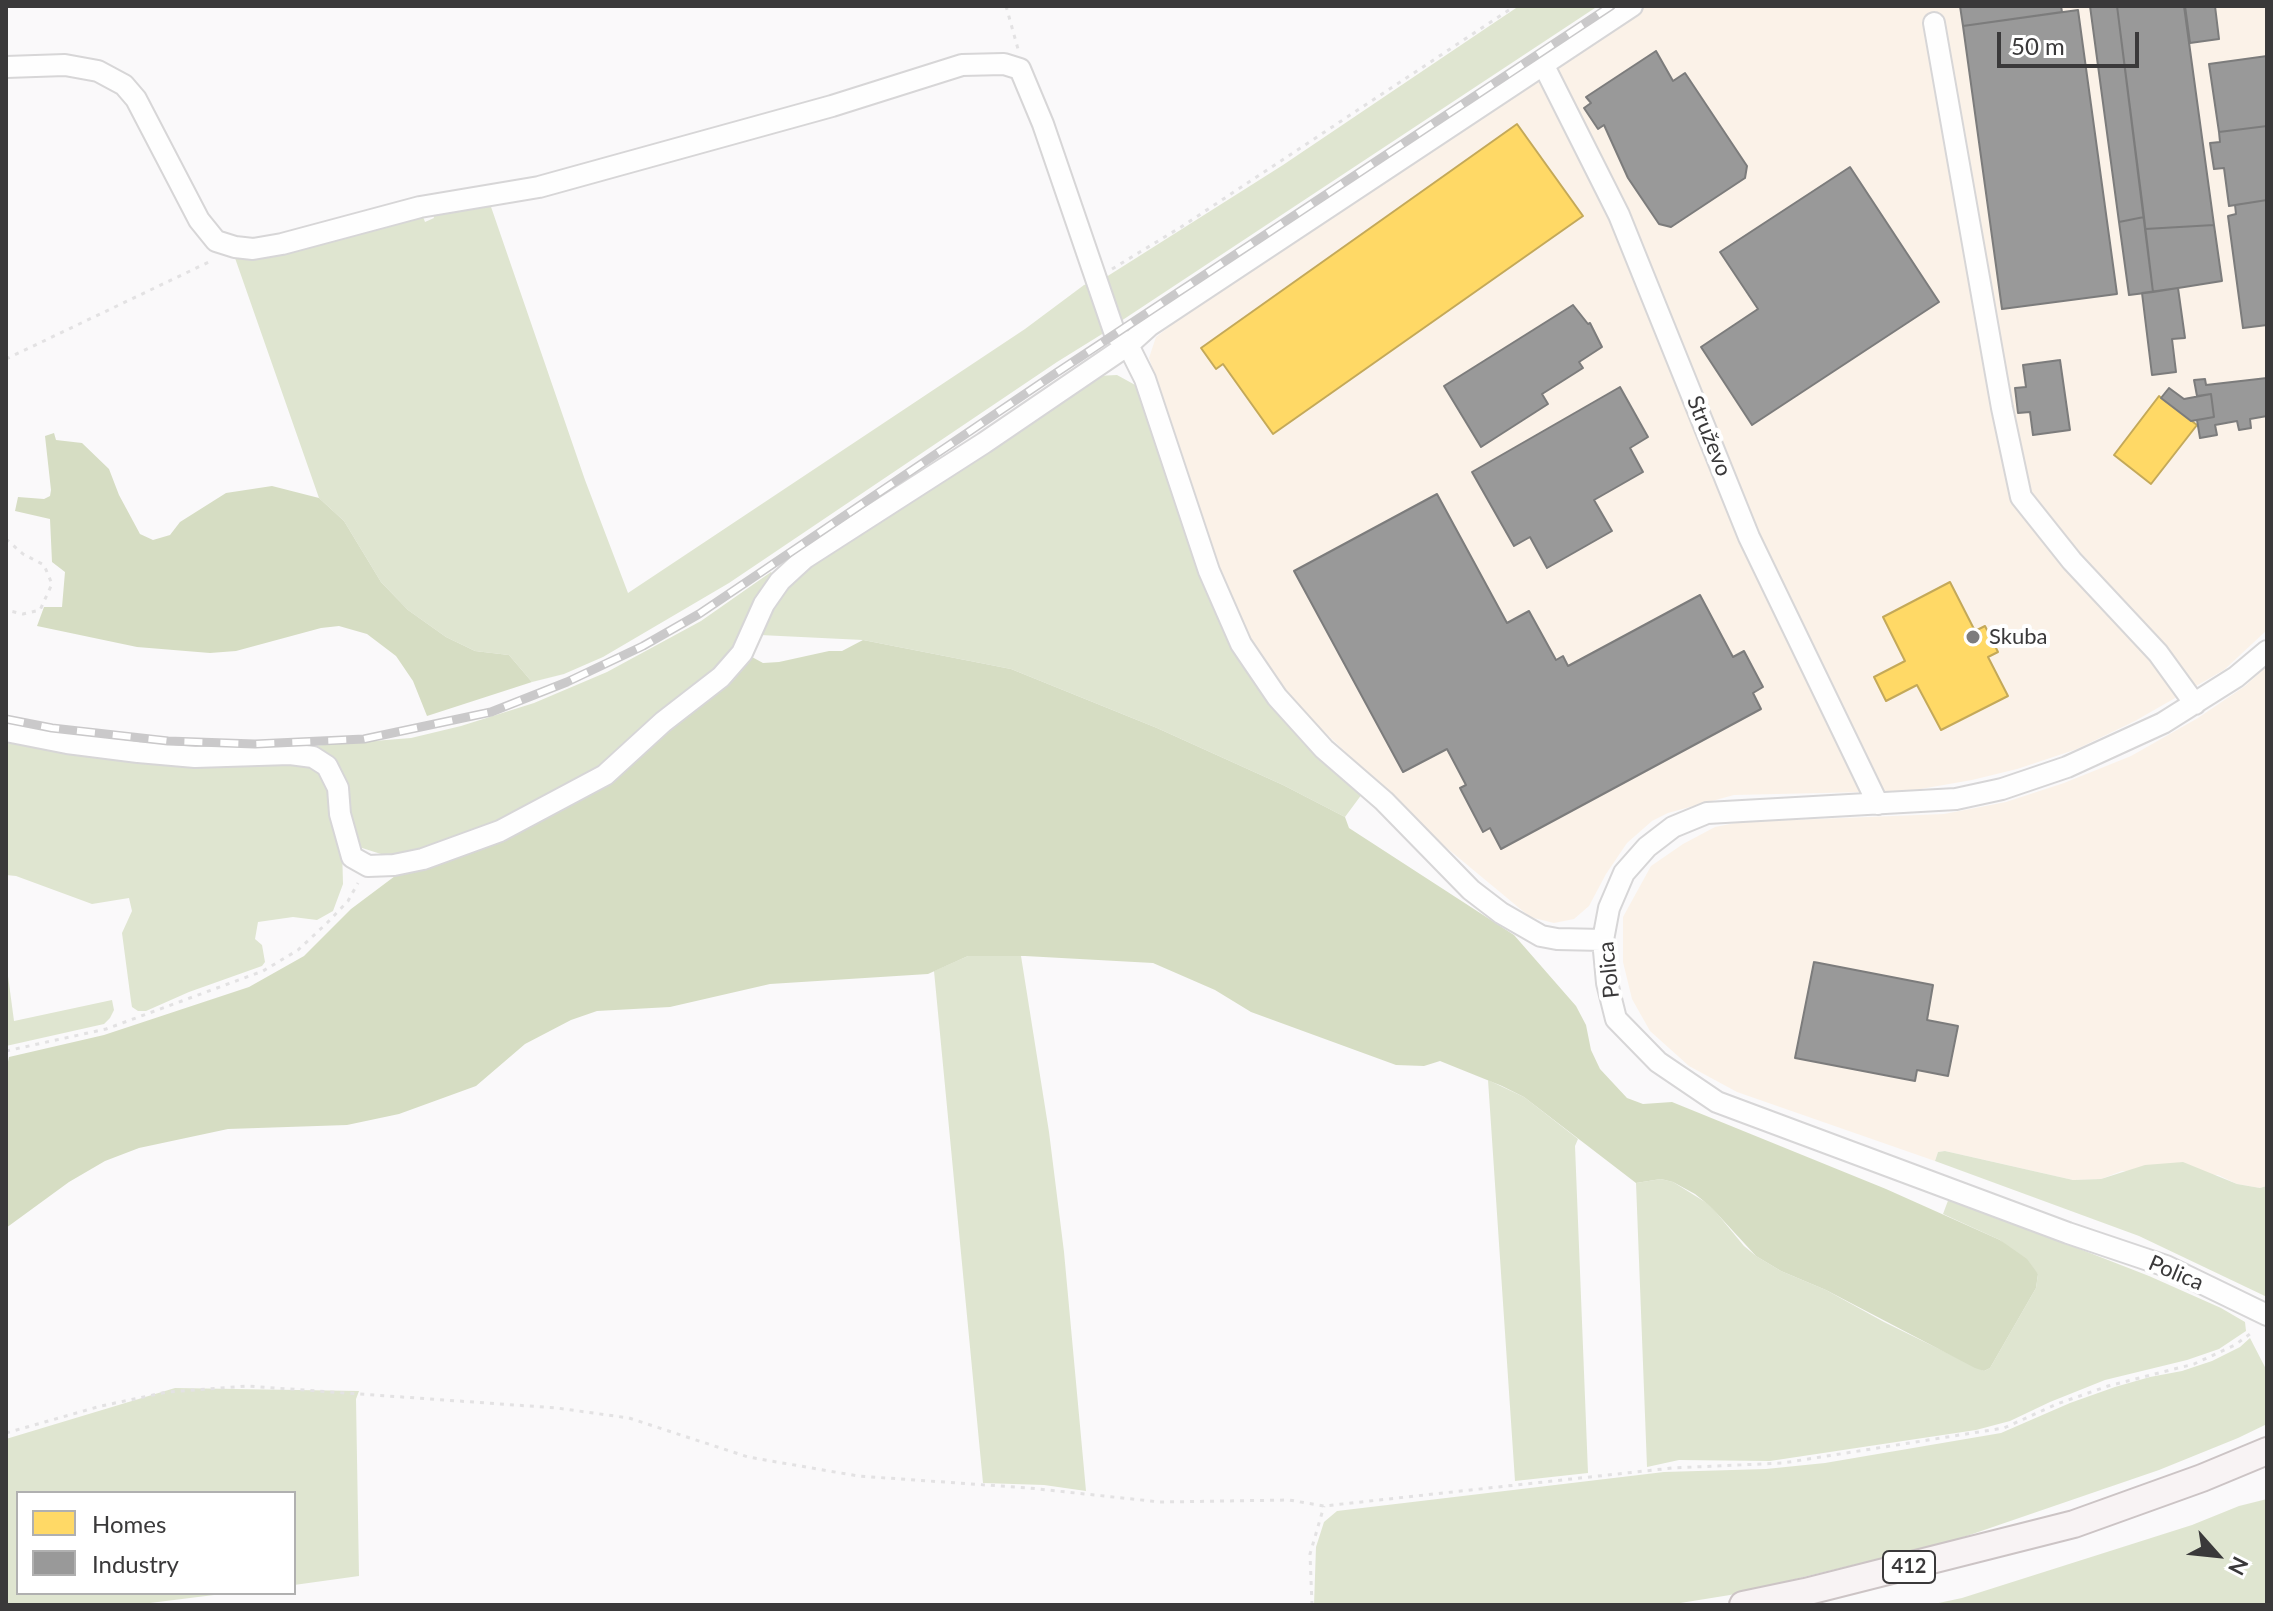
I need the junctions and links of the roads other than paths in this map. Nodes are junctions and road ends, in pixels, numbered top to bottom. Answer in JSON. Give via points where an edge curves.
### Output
{"nodes":[{"id":1,"x":1632,"y":6,"type":"edge"},
{"id":2,"x":1934,"y":23,"type":"dead end"},
{"id":3,"x":1544,"y":66,"type":"junction"},
{"id":4,"x":6,"y":67,"type":"edge"},
{"id":5,"x":1128,"y":345,"type":"junction"},
{"id":6,"x":2267,"y":651,"type":"edge"},
{"id":7,"x":2195,"y":704,"type":"junction"},
{"id":8,"x":6,"y":731,"type":"edge"},
{"id":9,"x":1878,"y":804,"type":"junction"},
{"id":10,"x":1603,"y":940,"type":"junction"},
{"id":11,"x":2262,"y":1319,"type":"edge"},
{"id":12,"x":2262,"y":1457,"type":"edge"},
{"id":13,"x":1743,"y":1605,"type":"edge"}],
"edges":[{"from":1,"to":3,"type":"street"},
{"from":2,"to":7,"type":"street","via":[[2021,497],[2158,653]]},
{"from":3,"to":5,"type":"street"},
{"from":3,"to":9,"type":"street","name":"Struževo","via":[[1619,215],[1749,537]]},
{"from":4,"to":5,"type":"street","via":[[65,65],[98,71],[124,85],[199,220],[216,241],[253,249],[420,207],[539,187],[962,65],[1004,64],[1020,69],[1115,334]]},
{"from":5,"to":8,"type":"street","via":[[805,558],[780,581],[742,653],[721,677],[605,775],[500,831],[423,859],[368,866],[352,857],[338,788],[327,766],[313,757],[181,756]]},
{"from":5,"to":10,"type":"street","via":[[1145,379],[1209,571],[1241,644],[1277,697],[1324,749],[1501,913],[1541,936]]},
{"from":6,"to":7,"type":"street","name":"Polica"},
{"from":7,"to":9,"type":"street","name":"Polica","via":[[2067,767],[2002,789],[1956,799]]},
{"from":9,"to":10,"type":"street","name":"Polica","via":[[1707,813],[1673,827],[1624,873]]},
{"from":10,"to":11,"type":"street","name":"Polica","via":[[1616,1019],[1658,1062],[1717,1102],[2166,1266]]},
{"from":12,"to":13,"type":"main road","number":"412","via":[[2074,1524]]}]}
